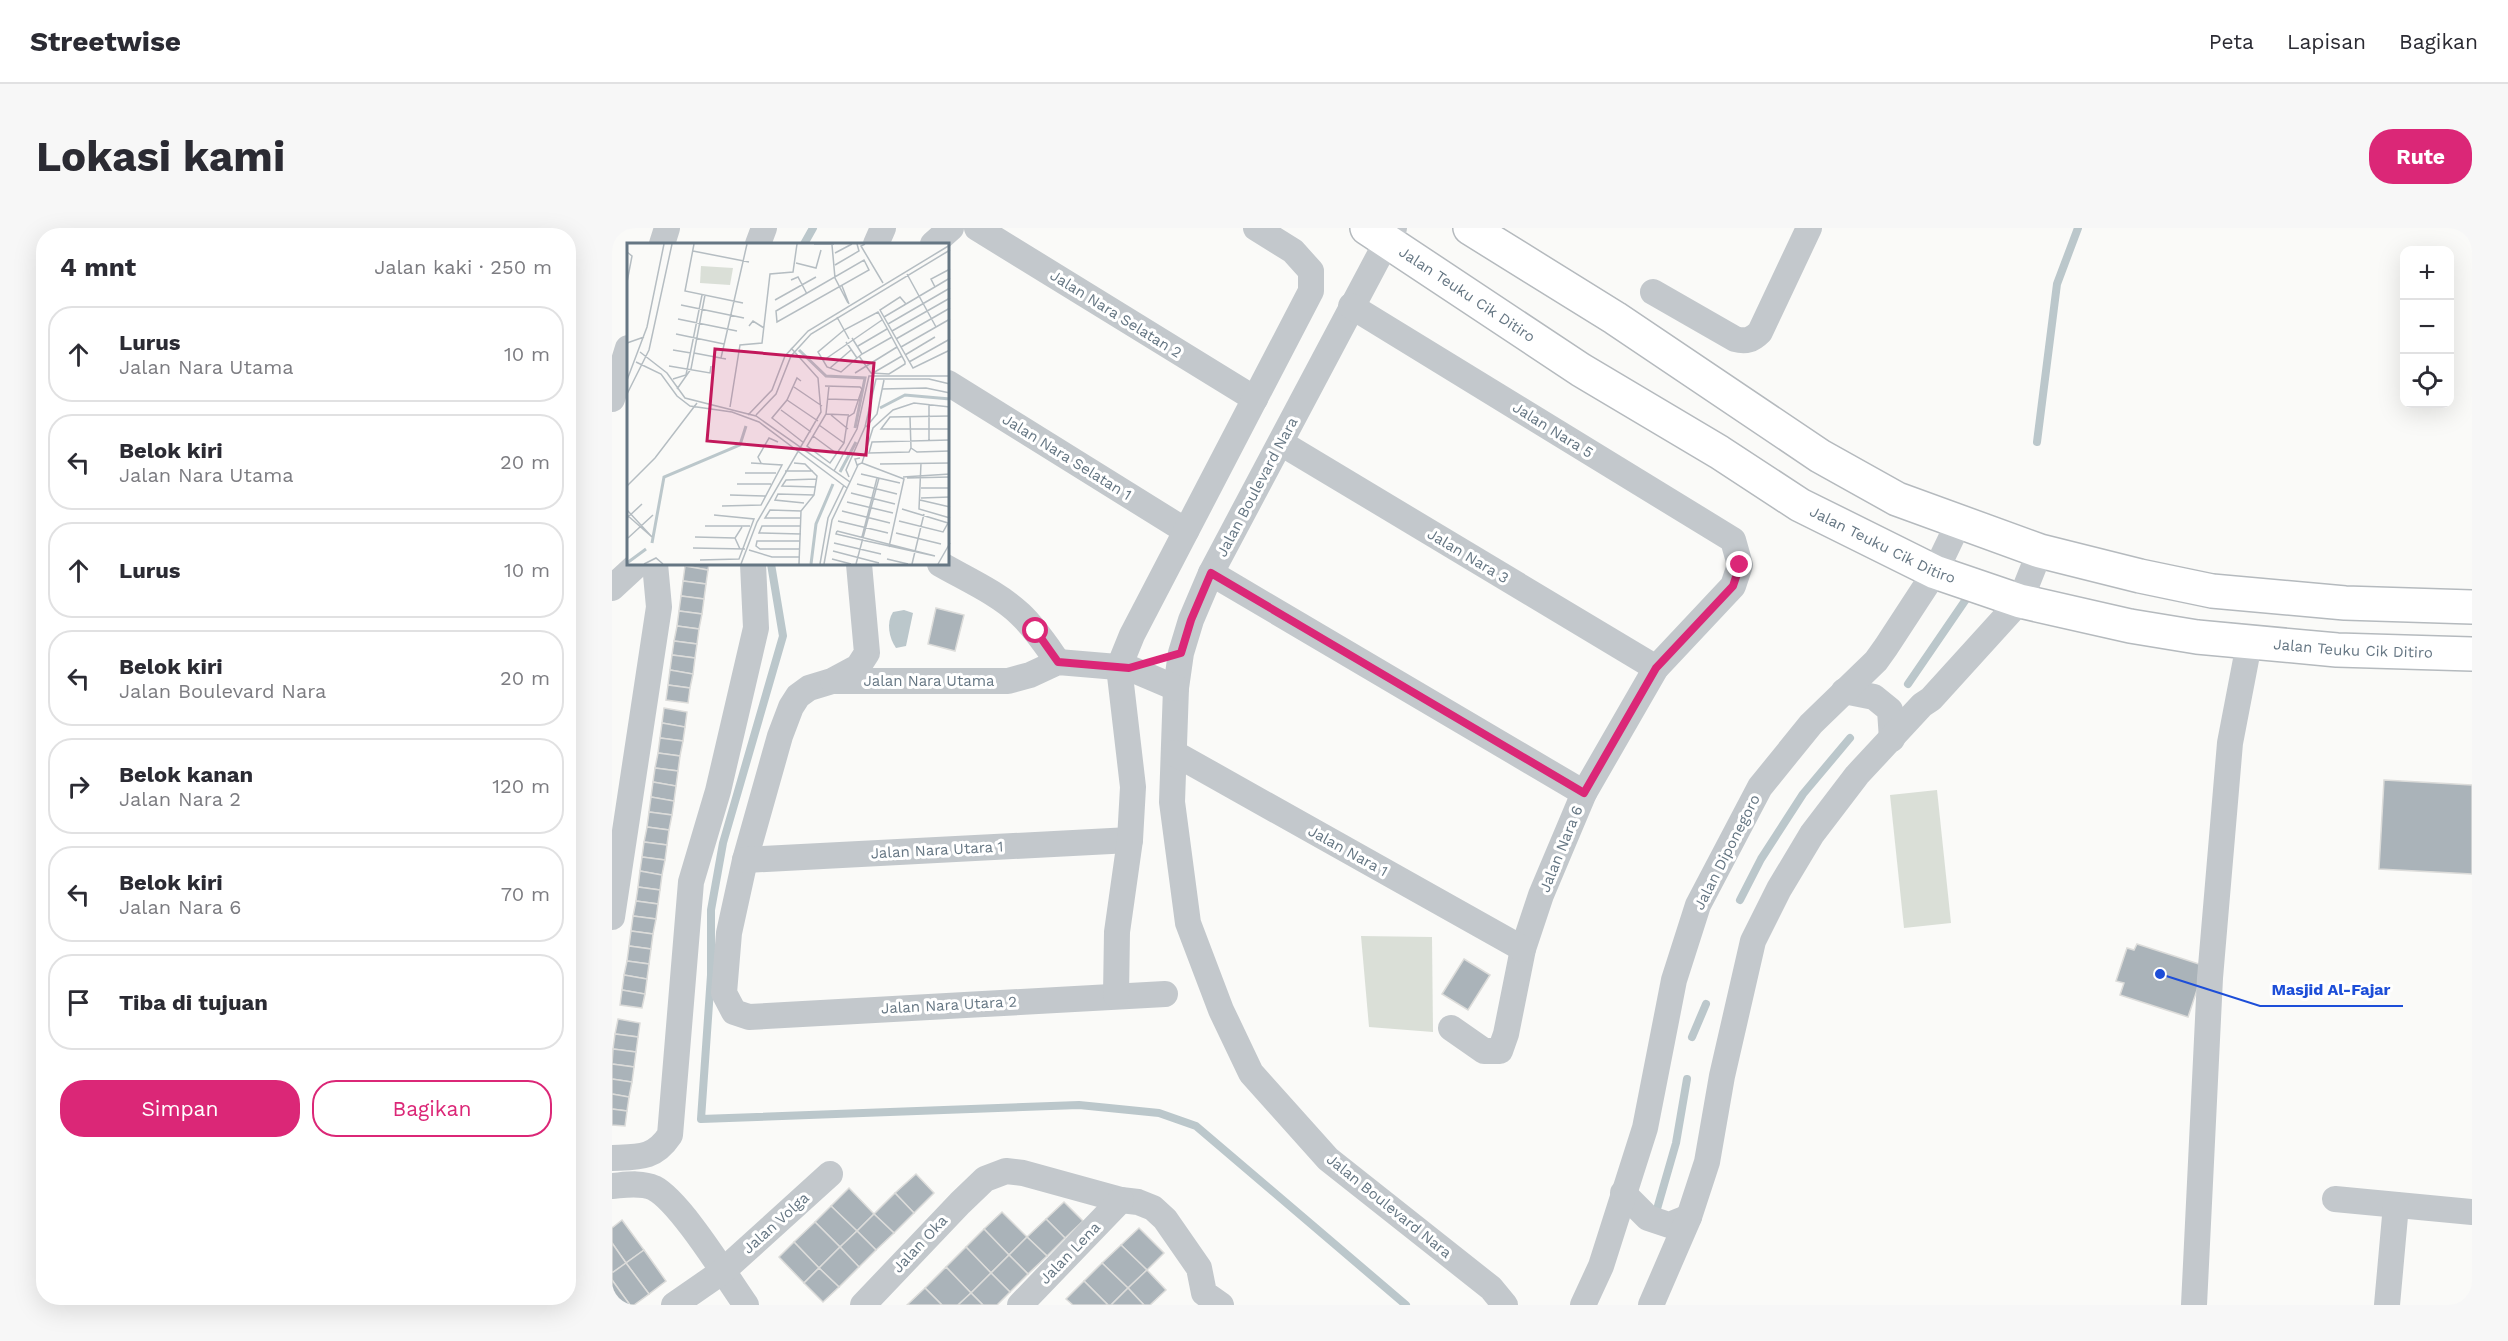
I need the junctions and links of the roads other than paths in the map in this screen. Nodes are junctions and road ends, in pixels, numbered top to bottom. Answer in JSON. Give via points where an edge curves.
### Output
{"nodes":[{"id":1,"x":667,"y":228,"type":"edge"},
{"id":2,"x":764,"y":228,"type":"edge"},
{"id":3,"x":883,"y":228,"type":"edge"},
{"id":4,"x":951,"y":228,"type":"edge"},
{"id":5,"x":977,"y":228,"type":"edge"},
{"id":6,"x":1256,"y":228,"type":"edge"},
{"id":7,"x":1470,"y":228,"type":"edge"},
{"id":8,"x":1809,"y":228,"type":"edge"},
{"id":9,"x":1382,"y":232,"type":"edge"},
{"id":10,"x":662,"y":243,"type":"edge"},
{"id":11,"x":758,"y":243,"type":"edge"},
{"id":12,"x":876,"y":243,"type":"edge"},
{"id":13,"x":934,"y":243,"type":"edge"},
{"id":14,"x":1653,"y":292,"type":"dead end"},
{"id":15,"x":1351,"y":306,"type":"junction"},
{"id":16,"x":627,"y":351,"type":"edge"},
{"id":17,"x":950,"y":385,"type":"edge"},
{"id":18,"x":612,"y":399,"type":"edge"},
{"id":19,"x":1255,"y":399,"type":"junction"},
{"id":20,"x":1281,"y":443,"type":"junction"},
{"id":21,"x":1959,"y":522,"type":"junction"},
{"id":22,"x":1186,"y":531,"type":"junction"},
{"id":23,"x":2040,"y":551,"type":"junction"},
{"id":24,"x":1740,"y":565,"type":"joint"},
{"id":25,"x":636,"y":566,"type":"edge"},
{"id":26,"x":655,"y":566,"type":"edge"},
{"id":27,"x":753,"y":566,"type":"edge"},
{"id":28,"x":859,"y":566,"type":"edge"},
{"id":29,"x":943,"y":566,"type":"edge"},
{"id":30,"x":1935,"y":572,"type":"junction"},
{"id":31,"x":1211,"y":573,"type":"junction"},
{"id":32,"x":612,"y":588,"type":"edge"},
{"id":33,"x":2020,"y":601,"type":"junction"},
{"id":34,"x":2472,"y":607,"type":"edge"},
{"id":35,"x":2249,"y":644,"type":"junction"},
{"id":36,"x":1181,"y":653,"type":"junction"},
{"id":37,"x":2472,"y":654,"type":"edge"},
{"id":38,"x":1058,"y":662,"type":"junction"},
{"id":39,"x":1124,"y":668,"type":"junction"},
{"id":40,"x":1656,"y":668,"type":"junction"},
{"id":41,"x":832,"y":681,"type":"junction"},
{"id":42,"x":1176,"y":688,"type":"junction"},
{"id":43,"x":1844,"y":691,"type":"junction"},
{"id":44,"x":1892,"y":739,"type":"junction"},
{"id":45,"x":1174,"y":753,"type":"junction"},
{"id":46,"x":1584,"y":793,"type":"junction"},
{"id":47,"x":1130,"y":840,"type":"junction"},
{"id":48,"x":745,"y":860,"type":"junction"},
{"id":49,"x":612,"y":917,"type":"edge"},
{"id":50,"x":1523,"y":949,"type":"junction"},
{"id":51,"x":1165,"y":994,"type":"dead end"},
{"id":52,"x":1116,"y":995,"type":"junction"},
{"id":53,"x":1452,"y":1028,"type":"dead end"},
{"id":54,"x":612,"y":1158,"type":"edge"},
{"id":55,"x":830,"y":1174,"type":"dead end"},
{"id":56,"x":615,"y":1187,"type":"edge"},
{"id":57,"x":1623,"y":1193,"type":"junction"},
{"id":58,"x":2335,"y":1199,"type":"dead end"},
{"id":59,"x":1121,"y":1200,"type":"junction"},
{"id":60,"x":2396,"y":1205,"type":"junction"},
{"id":61,"x":2472,"y":1212,"type":"edge"},
{"id":62,"x":1689,"y":1217,"type":"junction"},
{"id":63,"x":723,"y":1272,"type":"junction"},
{"id":64,"x":1206,"y":1301,"type":"edge"},
{"id":65,"x":674,"y":1305,"type":"edge"},
{"id":66,"x":746,"y":1305,"type":"edge"},
{"id":67,"x":863,"y":1305,"type":"edge"},
{"id":68,"x":1020,"y":1305,"type":"edge"},
{"id":69,"x":1505,"y":1305,"type":"edge"},
{"id":70,"x":1582,"y":1305,"type":"edge"},
{"id":71,"x":1651,"y":1305,"type":"edge"},
{"id":72,"x":2194,"y":1305,"type":"edge"},
{"id":73,"x":2387,"y":1305,"type":"edge"}],
"edges":[{"from":1,"to":10,"type":"street"},
{"from":2,"to":11,"type":"street"},
{"from":3,"to":12,"type":"street"},
{"from":4,"to":13,"type":"street"},
{"from":5,"to":19,"type":"street","name":"Jalan Nara Selatan 2"},
{"from":6,"to":19,"type":"street","via":[[1293,251],[1311,271],[1311,291]]},
{"from":7,"to":21,"type":"main road","via":[[1615,318],[1820,456],[1897,499]]},
{"from":8,"to":14,"type":"street","via":[[1754,339],[1734,339]]},
{"from":9,"to":15,"type":"street","name":"Jalan Boulevard Nara"},
{"from":9,"to":30,"type":"main road","name":"Jalan Teuku Cik Ditiro","via":[[1581,370],[1800,505]]},
{"from":15,"to":20,"type":"street","name":"Jalan Boulevard Nara"},
{"from":15,"to":24,"type":"street","name":"Jalan Nara 5","via":[[1733,540]]},
{"from":16,"to":18,"type":"street"},
{"from":17,"to":22,"type":"street","name":"Jalan Nara Selatan 1"},
{"from":19,"to":22,"type":"street"},
{"from":20,"to":31,"type":"street","name":"Jalan Boulevard Nara"},
{"from":20,"to":40,"type":"street","name":"Jalan Nara 3"},
{"from":21,"to":23,"type":"main road"},
{"from":21,"to":30,"type":"street","name":"Jalan Diponegoro"},
{"from":22,"to":39,"type":"street","via":[[1132,635]]},
{"from":23,"to":33,"type":"street"},
{"from":23,"to":34,"type":"main road","via":[[2212,591],[2345,603]]},
{"from":24,"to":40,"type":"street","name":"Jalan Nara 6","via":[[1733,586]]},
{"from":25,"to":32,"type":"street"},
{"from":26,"to":49,"type":"street","via":[[659,607]]},
{"from":27,"to":54,"type":"street","via":[[756,628],[718,791],[691,882],[670,1135],[655,1153]]},
{"from":28,"to":41,"type":"street","via":[[867,653],[858,667]]},
{"from":29,"to":38,"type":"street","via":[[1018,612]]},
{"from":30,"to":33,"type":"main road","name":"Jalan Teuku Cik Ditiro"},
{"from":30,"to":43,"type":"street","name":"Jalan Diponegoro","via":[[1886,647]]},
{"from":31,"to":36,"type":"street","name":"Jalan Boulevard Nara"},
{"from":31,"to":46,"type":"street"},
{"from":33,"to":35,"type":"main road","name":"Jalan Teuku Cik Ditiro","via":[[2130,626]]},
{"from":33,"to":44,"type":"street"},
{"from":35,"to":37,"type":"main road","name":"Jalan Teuku Cik Ditiro"},
{"from":35,"to":72,"type":"street","via":[[2230,743],[2210,978]]},
{"from":36,"to":39,"type":"street"},
{"from":36,"to":42,"type":"street","name":"Jalan Boulevard Nara"},
{"from":38,"to":39,"type":"street","name":"Jalan Nara Utama"},
{"from":38,"to":41,"type":"street","name":"Jalan Nara Utama","via":[[1008,681]]},
{"from":39,"to":42,"type":"street"},
{"from":39,"to":47,"type":"street","via":[[1133,787]]},
{"from":40,"to":46,"type":"street","name":"Jalan Nara 6"},
{"from":41,"to":48,"type":"street","via":[[809,688],[791,707]]},
{"from":42,"to":45,"type":"street","name":"Jalan Boulevard Nara"},
{"from":43,"to":44,"type":"street","via":[[1874,697],[1890,710]]},
{"from":43,"to":57,"type":"street","name":"Jalan Diponegoro","via":[[1811,724],[1760,787],[1698,905],[1674,980],[1645,1128]]},
{"from":44,"to":62,"type":"street","via":[[1857,775],[1812,834],[1753,941],[1707,1162]]},
{"from":45,"to":50,"type":"street","name":"Jalan Nara 1"},
{"from":45,"to":69,"type":"street","name":"Jalan Boulevard Nara","via":[[1172,802],[1188,923],[1221,1010],[1251,1073],[1328,1159],[1491,1288]]},
{"from":46,"to":50,"type":"street","name":"Jalan Nara 6"},
{"from":47,"to":48,"type":"street","name":"Jalan Nara Utara 1"},
{"from":47,"to":52,"type":"street","via":[[1117,932]]},
{"from":48,"to":52,"type":"street","name":"Jalan Nara Utara 2","via":[[729,933],[724,993],[734,1012],[749,1017]]},
{"from":50,"to":53,"type":"street","name":"Jalan Nara 6","via":[[1500,1051],[1484,1051]]},
{"from":51,"to":52,"type":"street","name":"Jalan Nara Utara 2"},
{"from":55,"to":63,"type":"street","name":"Jalan Volga"},
{"from":56,"to":63,"type":"street","via":[[638,1184],[664,1195]]},
{"from":57,"to":62,"type":"street","via":[[1648,1218],[1669,1225]]},
{"from":57,"to":70,"type":"street","name":"Jalan Diponegoro","via":[[1601,1266]]},
{"from":58,"to":60,"type":"street"},
{"from":59,"to":64,"type":"street","via":[[1153,1208],[1166,1219],[1199,1268]]},
{"from":59,"to":67,"type":"street","name":"Jalan Oka","via":[[1014,1172],[995,1174],[979,1184]]},
{"from":59,"to":68,"type":"street","name":"Jalan Lena"},
{"from":60,"to":61,"type":"street"},
{"from":60,"to":73,"type":"street"},
{"from":62,"to":71,"type":"street"},
{"from":63,"to":65,"type":"street","name":"Jalan Volga"},
{"from":63,"to":66,"type":"street"}]}
